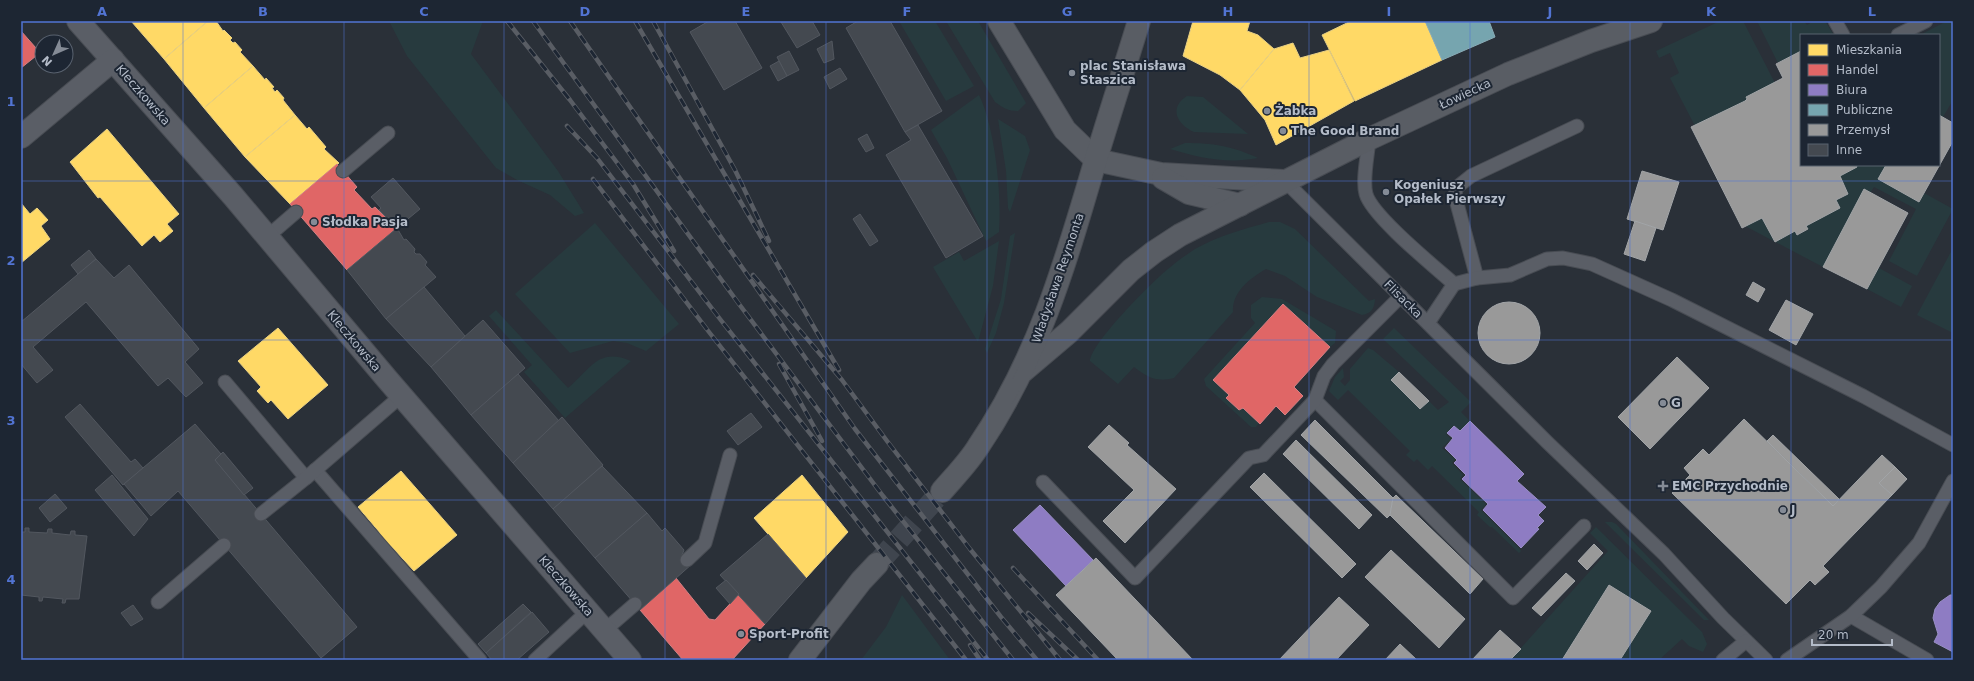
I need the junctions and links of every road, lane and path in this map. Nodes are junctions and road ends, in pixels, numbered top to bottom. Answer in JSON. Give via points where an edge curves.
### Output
{"nodes":[{"id":1,"x":78,"y":21,"type":"edge"},
{"id":2,"x":999,"y":21,"type":"edge"},
{"id":3,"x":1139,"y":21,"type":"edge"},
{"id":4,"x":1651,"y":21,"type":"edge"},
{"id":5,"x":1835,"y":21,"type":"edge"},
{"id":6,"x":1926,"y":21,"type":"edge"},
{"id":7,"x":1842,"y":34,"type":"edge"},
{"id":8,"x":1900,"y":34,"type":"edge"},
{"id":9,"x":113,"y":60,"type":"junction"},
{"id":10,"x":1578,"y":126,"type":"dead end"},
{"id":11,"x":388,"y":133,"type":"dead end"},
{"id":12,"x":21,"y":137,"type":"edge"},
{"id":13,"x":1369,"y":139,"type":"junction"},
{"id":14,"x":1096,"y":160,"type":"junction"},
{"id":15,"x":343,"y":171,"type":"dead end"},
{"id":16,"x":1155,"y":174,"type":"junction"},
{"id":17,"x":1285,"y":181,"type":"junction"},
{"id":18,"x":1240,"y":205,"type":"junction"},
{"id":19,"x":296,"y":212,"type":"dead end"},
{"id":20,"x":267,"y":237,"type":"junction"},
{"id":21,"x":1477,"y":278,"type":"junction"},
{"id":22,"x":1454,"y":284,"type":"junction"},
{"id":23,"x":1400,"y":296,"type":"junction"},
{"id":24,"x":1428,"y":323,"type":"junction"},
{"id":25,"x":1023,"y":371,"type":"junction"},
{"id":26,"x":224,"y":382,"type":"dead end"},
{"id":27,"x":402,"y":396,"type":"junction"},
{"id":28,"x":1315,"y":400,"type":"junction"},
{"id":29,"x":1953,"y":445,"type":"edge"},
{"id":30,"x":730,"y":455,"type":"dead end"},
{"id":31,"x":310,"y":474,"type":"junction"},
{"id":32,"x":1953,"y":481,"type":"edge"},
{"id":33,"x":1043,"y":482,"type":"dead end"},
{"id":34,"x":942,"y":491,"type":"tunnel mouth"},
{"id":35,"x":261,"y":514,"type":"dead end"},
{"id":36,"x":1584,"y":526,"type":"dead end"},
{"id":37,"x":224,"y":545,"type":"dead end"},
{"id":38,"x":687,"y":560,"type":"dead end"},
{"id":39,"x":877,"y":564,"type":"tunnel mouth"},
{"id":40,"x":158,"y":602,"type":"dead end"},
{"id":41,"x":635,"y":604,"type":"dead end"},
{"id":42,"x":588,"y":611,"type":"junction"},
{"id":43,"x":1851,"y":616,"type":"junction"},
{"id":44,"x":605,"y":630,"type":"junction"},
{"id":45,"x":1746,"y":641,"type":"junction"},
{"id":46,"x":480,"y":660,"type":"edge"},
{"id":47,"x":535,"y":660,"type":"edge"},
{"id":48,"x":630,"y":660,"type":"edge"},
{"id":49,"x":800,"y":660,"type":"edge"},
{"id":50,"x":1723,"y":660,"type":"edge"},
{"id":51,"x":1766,"y":660,"type":"edge"},
{"id":52,"x":1787,"y":660,"type":"edge"},
{"id":53,"x":1927,"y":660,"type":"edge"}],
"edges":[{"from":1,"to":9,"type":"street","name":"Kleczkowska"},
{"from":2,"to":14,"type":"main road","via":[[1065,130]]},
{"from":3,"to":14,"type":"main road"},
{"from":4,"to":13,"type":"main road","name":"Łowiecka","via":[[1591,41],[1508,74]]},
{"from":5,"to":7,"type":"lane"},
{"from":6,"to":8,"type":"lane"},
{"from":9,"to":12,"type":"street"},
{"from":9,"to":20,"type":"street","name":"Kleczkowska"},
{"from":10,"to":21,"type":"lane","via":[[1471,176],[1456,188],[1455,196]]},
{"from":11,"to":15,"type":"lane"},
{"from":13,"to":17,"type":"main road","name":"Łowiecka"},
{"from":13,"to":22,"type":"lane","via":[[1366,194],[1379,214],[1394,230]]},
{"from":14,"to":16,"type":"main road","name":"Łowiecka"},
{"from":14,"to":25,"type":"main road","name":"Władysława Reymonta","via":[[1057,289]]},
{"from":16,"to":17,"type":"main road","name":"Łowiecka"},
{"from":16,"to":18,"type":"main road","name":"Łowiecka","via":[[1190,193]]},
{"from":17,"to":18,"type":"main road","name":"Łowiecka"},
{"from":17,"to":23,"type":"lane","name":"Flisacka"},
{"from":18,"to":25,"type":"main road","via":[[1180,235],[1154,252],[1131,270],[1069,332]]},
{"from":19,"to":20,"type":"lane"},
{"from":20,"to":27,"type":"street","name":"Kleczkowska"},
{"from":21,"to":22,"type":"lane"},
{"from":21,"to":29,"type":"lane","via":[[1510,275],[1547,259],[1563,258],[1592,264],[1672,300],[1863,396]]},
{"from":22,"to":24,"type":"lane","name":"Flisacka"},
{"from":23,"to":24,"type":"lane","name":"Flisacka"},
{"from":23,"to":28,"type":"lane","via":[[1333,364],[1324,376]]},
{"from":24,"to":45,"type":"lane","via":[[1664,554]]},
{"from":25,"to":34,"type":"main road","name":"Władysława Reymonta","via":[[977,449]]},
{"from":26,"to":31,"type":"lane"},
{"from":27,"to":31,"type":"lane"},
{"from":27,"to":42,"type":"street","name":"Kleczkowska"},
{"from":28,"to":33,"type":"lane","via":[[1263,454],[1249,458],[1135,578]]},
{"from":28,"to":36,"type":"lane","via":[[1513,598]]},
{"from":30,"to":38,"type":"lane","via":[[705,543]]},
{"from":31,"to":35,"type":"lane"},
{"from":31,"to":46,"type":"lane"},
{"from":32,"to":43,"type":"lane","via":[[1919,543],[1882,587]]},
{"from":37,"to":40,"type":"lane"},
{"from":39,"to":49,"type":"main road"},
{"from":41,"to":44,"type":"lane"},
{"from":42,"to":44,"type":"street","name":"Kleczkowska"},
{"from":42,"to":47,"type":"lane"},
{"from":43,"to":52,"type":"lane"},
{"from":43,"to":53,"type":"lane"},
{"from":44,"to":48,"type":"street","name":"Kleczkowska"},
{"from":45,"to":50,"type":"lane"},
{"from":45,"to":51,"type":"lane"}]}
